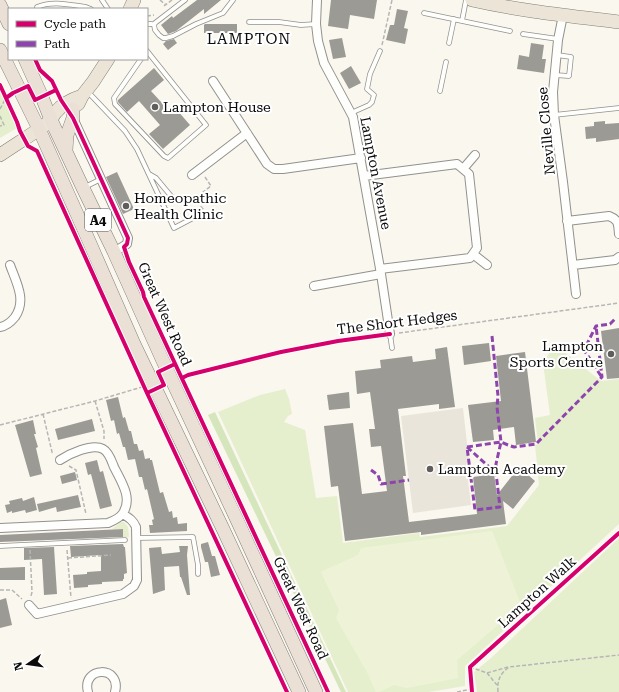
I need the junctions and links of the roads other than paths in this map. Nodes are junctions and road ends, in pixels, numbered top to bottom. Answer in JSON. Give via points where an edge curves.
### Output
{"nodes":[{"id":1,"x":185,"y":0,"type":"edge"},
{"id":2,"x":233,"y":0,"type":"edge"},
{"id":3,"x":318,"y":0,"type":"edge"},
{"id":4,"x":466,"y":0,"type":"edge"},
{"id":5,"x":472,"y":0,"type":"edge"},
{"id":6,"x":492,"y":2,"type":"edge"},
{"id":7,"x":0,"y":5,"type":"edge"},
{"id":8,"x":37,"y":8,"type":"edge"},
{"id":9,"x":88,"y":8,"type":"edge"},
{"id":10,"x":424,"y":12,"type":"dead end"},
{"id":11,"x":563,"y":15,"type":"junction"},
{"id":12,"x":454,"y":19,"type":"junction"},
{"id":13,"x":462,"y":21,"type":"junction"},
{"id":14,"x":8,"y":22,"type":"edge"},
{"id":15,"x":249,"y":22,"type":"dead end"},
{"id":16,"x":619,"y":22,"type":"edge"},
{"id":17,"x":148,"y":24,"type":"edge"},
{"id":18,"x":316,"y":24,"type":"junction"},
{"id":19,"x":154,"y":25,"type":"junction"},
{"id":20,"x":510,"y":31,"type":"dead end"},
{"id":21,"x":523,"y":34,"type":"dead end"},
{"id":22,"x":558,"y":40,"type":"junction"},
{"id":23,"x":449,"y":43,"type":"dead end"},
{"id":24,"x":0,"y":50,"type":"edge"},
{"id":25,"x":380,"y":51,"type":"road end"},
{"id":26,"x":148,"y":52,"type":"edge"},
{"id":27,"x":557,"y":55,"type":"junction"},
{"id":28,"x":25,"y":60,"type":"edge"},
{"id":29,"x":107,"y":60,"type":"edge"},
{"id":30,"x":140,"y":60,"type":"edge"},
{"id":31,"x":446,"y":62,"type":"dead end"},
{"id":32,"x":555,"y":74,"type":"junction"},
{"id":33,"x":213,"y":81,"type":"dead end"},
{"id":34,"x":440,"y":91,"type":"dead end"},
{"id":35,"x":84,"y":94,"type":"junction"},
{"id":36,"x":619,"y":108,"type":"edge"},
{"id":37,"x":70,"y":111,"type":"junction"},
{"id":38,"x":351,"y":113,"type":"junction"},
{"id":39,"x":554,"y":115,"type":"junction"},
{"id":40,"x":51,"y":120,"type":"junction"},
{"id":41,"x":39,"y":129,"type":"junction"},
{"id":42,"x":247,"y":133,"type":"junction"},
{"id":43,"x":66,"y":151,"type":"junction"},
{"id":44,"x":0,"y":155,"type":"edge"},
{"id":45,"x":475,"y":155,"type":"dead end"},
{"id":46,"x":361,"y":158,"type":"junction"},
{"id":47,"x":463,"y":169,"type":"junction"},
{"id":48,"x":148,"y":174,"type":"junction"},
{"id":49,"x":192,"y":174,"type":"dead end"},
{"id":50,"x":364,"y":176,"type":"junction"},
{"id":51,"x":101,"y":179,"type":"junction"},
{"id":52,"x":83,"y":188,"type":"junction"},
{"id":53,"x":171,"y":196,"type":"dead end"},
{"id":54,"x":195,"y":217,"type":"dead end"},
{"id":55,"x":568,"y":221,"type":"junction"},
{"id":56,"x":619,"y":234,"type":"edge"},
{"id":57,"x":119,"y":250,"type":"junction"},
{"id":58,"x":473,"y":254,"type":"junction"},
{"id":59,"x":619,"y":257,"type":"edge"},
{"id":60,"x":10,"y":265,"type":"dead end"},
{"id":61,"x":487,"y":265,"type":"dead end"},
{"id":62,"x":572,"y":265,"type":"junction"},
{"id":63,"x":381,"y":271,"type":"junction"},
{"id":64,"x":314,"y":286,"type":"dead end"},
{"id":65,"x":576,"y":294,"type":"dead end"},
{"id":66,"x":0,"y":327,"type":"edge"},
{"id":67,"x":390,"y":334,"type":"joint"},
{"id":68,"x":392,"y":348,"type":"dead end"},
{"id":69,"x":60,"y":460,"type":"road end"},
{"id":70,"x":123,"y":514,"type":"junction"},
{"id":71,"x":0,"y":528,"type":"edge"},
{"id":72,"x":136,"y":538,"type":"junction"},
{"id":73,"x":125,"y":540,"type":"dead end"},
{"id":74,"x":0,"y":546,"type":"edge"},
{"id":75,"x":198,"y":574,"type":"dead end"},
{"id":76,"x":29,"y":605,"type":"road end"},
{"id":77,"x":88,"y":692,"type":"edge"},
{"id":78,"x":115,"y":692,"type":"edge"},
{"id":79,"x":299,"y":692,"type":"edge"},
{"id":80,"x":316,"y":692,"type":"edge"}],
"edges":[{"from":1,"to":19,"type":"lane"},
{"from":2,"to":19,"type":"lane","via":[[223,13],[173,36],[163,38]]},
{"from":3,"to":18,"type":"street","name":"Lampton Avenue"},
{"from":4,"to":13,"type":"lane"},
{"from":5,"to":6,"type":"main road"},
{"from":6,"to":11,"type":"main road"},
{"from":7,"to":14,"type":"highway"},
{"from":8,"to":9,"type":"lane","via":[[51,3]]},
{"from":10,"to":12,"type":"lane"},
{"from":11,"to":16,"type":"main road"},
{"from":11,"to":22,"type":"street","name":"Neville Close"},
{"from":12,"to":13,"type":"lane"},
{"from":12,"to":23,"type":"lane"},
{"from":13,"to":20,"type":"lane"},
{"from":15,"to":18,"type":"lane"},
{"from":17,"to":19,"type":"lane"},
{"from":18,"to":38,"type":"street","name":"Lampton Avenue","via":[[324,63]]},
{"from":21,"to":22,"type":"lane"},
{"from":22,"to":27,"type":"street","name":"Neville Close"},
{"from":24,"to":41,"type":"highway","number":"A4"},
{"from":25,"to":38,"type":"lane","via":[[370,74],[367,89],[374,95],[372,102]]},
{"from":26,"to":30,"type":"lane","via":[[206,125],[168,158],[115,104],[114,98]]},
{"from":27,"to":32,"type":"street","name":"Neville Close"},
{"from":27,"to":32,"type":"lane","via":[[571,56],[569,76]]},
{"from":28,"to":40,"type":"highway","name":"Great West Road","number":"A4"},
{"from":29,"to":35,"type":"main road"},
{"from":31,"to":34,"type":"lane"},
{"from":32,"to":39,"type":"street","name":"Neville Close"},
{"from":33,"to":42,"type":"street"},
{"from":35,"to":37,"type":"main road"},
{"from":35,"to":48,"type":"lane","via":[[125,131],[137,149]]},
{"from":36,"to":39,"type":"lane"},
{"from":37,"to":40,"type":"main road","via":[[59,119]]},
{"from":37,"to":43,"type":"highway"},
{"from":37,"to":51,"type":"street","name":"Great West Road"},
{"from":38,"to":46,"type":"street","name":"Lampton Avenue"},
{"from":39,"to":55,"type":"street","name":"Neville Close"},
{"from":40,"to":41,"type":"main road"},
{"from":40,"to":43,"type":"highway","name":"Great West Road","number":"A4"},
{"from":41,"to":44,"type":"main road"},
{"from":41,"to":79,"type":"highway","number":"A4","via":[[134,344],[148,390],[223,529]]},
{"from":42,"to":46,"type":"street","via":[[267,164],[274,169],[283,170]]},
{"from":42,"to":49,"type":"street"},
{"from":43,"to":52,"type":"highway","name":"Great West Road","number":"A4"},
{"from":45,"to":47,"type":"street"},
{"from":46,"to":50,"type":"street","name":"Lampton Avenue"},
{"from":47,"to":50,"type":"street","via":[[458,164]]},
{"from":47,"to":58,"type":"street","via":[[469,174],[478,248]]},
{"from":48,"to":53,"type":"lane","via":[[156,178]]},
{"from":48,"to":54,"type":"lane","via":[[174,228]]},
{"from":50,"to":63,"type":"street","name":"Lampton Avenue"},
{"from":51,"to":52,"type":"lane"},
{"from":51,"to":57,"type":"street","name":"Great West Road","via":[[128,238],[127,244]]},
{"from":52,"to":57,"type":"highway","name":"Great West Road","number":"A4"},
{"from":55,"to":56,"type":"street","via":[[609,216],[618,222]]},
{"from":55,"to":62,"type":"street","name":"Neville Close"},
{"from":57,"to":80,"type":"highway","name":"Great West Road","number":"A4","via":[[163,360]]},
{"from":58,"to":61,"type":"street"},
{"from":58,"to":63,"type":"street","via":[[470,258]]},
{"from":59,"to":62,"type":"street","via":[[615,260]]},
{"from":60,"to":66,"type":"street","via":[[21,294],[21,303],[18,314],[11,322]]},
{"from":62,"to":65,"type":"street","name":"Neville Close"},
{"from":63,"to":64,"type":"street"},
{"from":63,"to":67,"type":"street","name":"Lampton Avenue"},
{"from":67,"to":68,"type":"lane"},
{"from":69,"to":70,"type":"street","via":[[84,449],[104,449],[125,489],[126,505]]},
{"from":70,"to":71,"type":"street","via":[[108,523]]},
{"from":70,"to":72,"type":"street","via":[[134,522]]},
{"from":72,"to":75,"type":"lane","via":[[193,537]]},
{"from":72,"to":76,"type":"street","via":[[137,580],[128,591],[37,614]]},
{"from":73,"to":74,"type":"lane"},
{"from":77,"to":78,"type":"street","via":[[89,679],[100,672],[110,674],[116,682]]}]}
